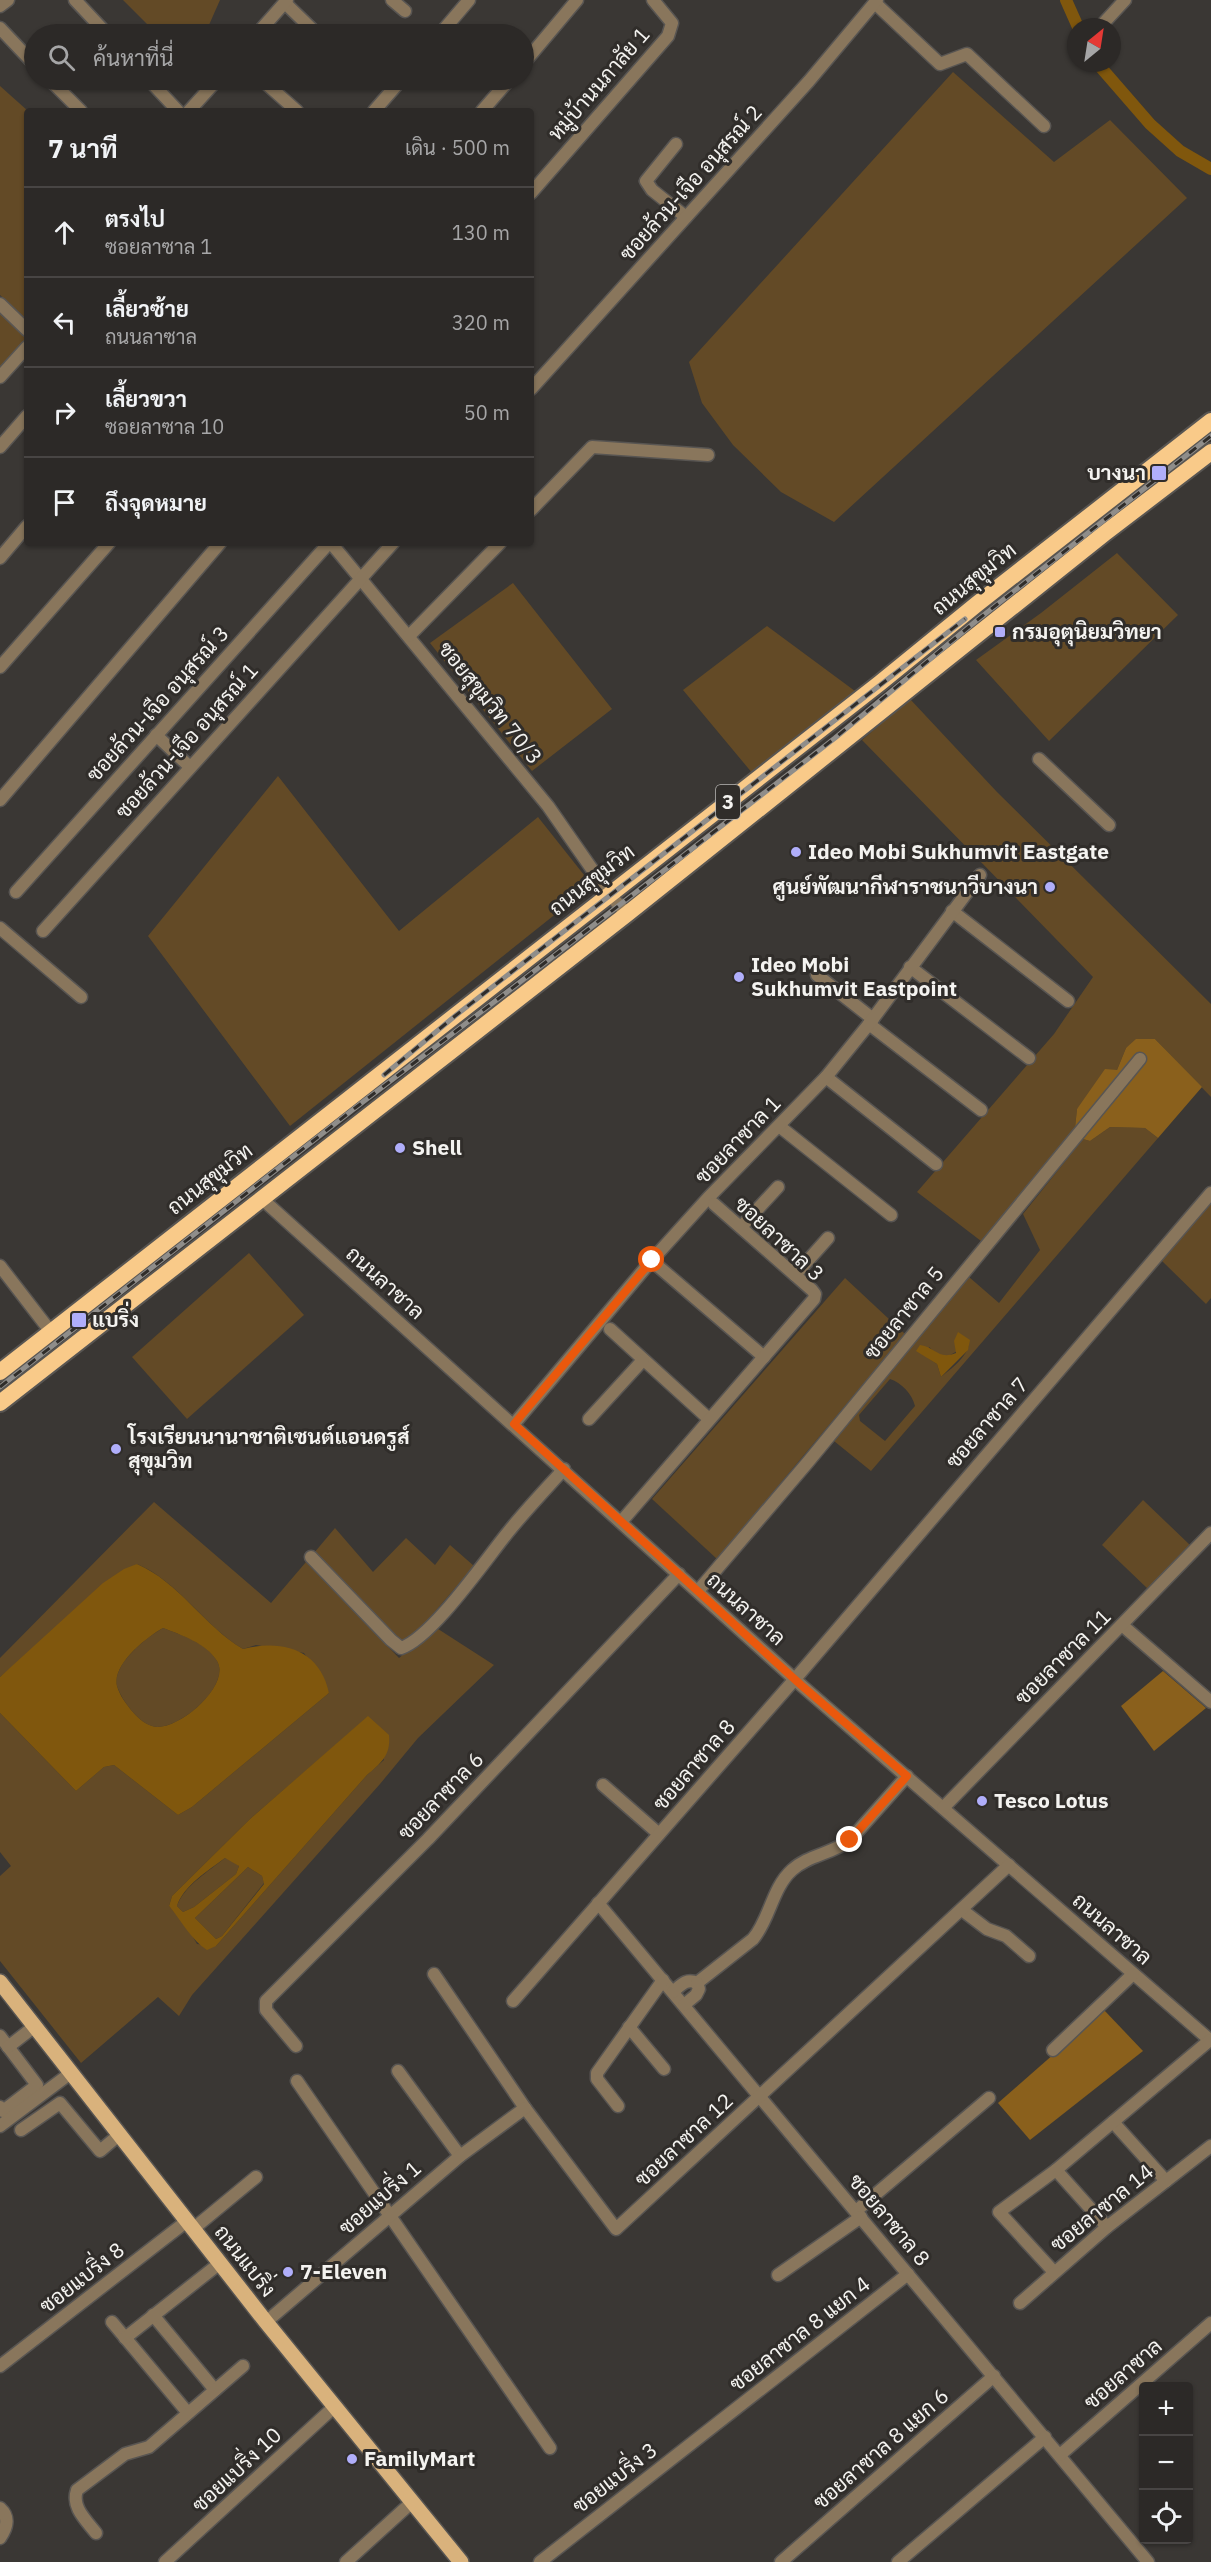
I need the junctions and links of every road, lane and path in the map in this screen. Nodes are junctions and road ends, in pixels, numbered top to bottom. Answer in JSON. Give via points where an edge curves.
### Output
{"nodes":[{"id":1,"x":8,"y":0,"type":"edge"},
{"id":2,"x":75,"y":0,"type":"edge"},
{"id":3,"x":392,"y":0,"type":"edge"},
{"id":4,"x":469,"y":0,"type":"edge"},
{"id":5,"x":577,"y":0,"type":"edge"},
{"id":6,"x":653,"y":0,"type":"edge"},
{"id":7,"x":1125,"y":0,"type":"edge"},
{"id":8,"x":286,"y":1,"type":"edge"},
{"id":9,"x":876,"y":2,"type":"edge"},
{"id":10,"x":0,"y":6,"type":"edge"},
{"id":11,"x":405,"y":11,"type":"dead end"},
{"id":12,"x":1108,"y":18,"type":"edge"},
{"id":13,"x":98,"y":24,"type":"edge"},
{"id":14,"x":266,"y":24,"type":"edge"},
{"id":15,"x":308,"y":24,"type":"edge"},
{"id":16,"x":449,"y":24,"type":"edge"},
{"id":17,"x":0,"y":28,"type":"edge"},
{"id":18,"x":534,"y":51,"type":"edge"},
{"id":19,"x":24,"y":53,"type":"edge"},
{"id":20,"x":60,"y":90,"type":"edge"},
{"id":21,"x":158,"y":90,"type":"edge"},
{"id":22,"x":208,"y":90,"type":"edge"},
{"id":23,"x":273,"y":90,"type":"edge"},
{"id":24,"x":392,"y":90,"type":"edge"},
{"id":25,"x":500,"y":90,"type":"edge"},
{"id":26,"x":78,"y":108,"type":"edge"},
{"id":27,"x":175,"y":108,"type":"edge"},
{"id":28,"x":192,"y":108,"type":"edge"},
{"id":29,"x":294,"y":108,"type":"edge"},
{"id":30,"x":377,"y":108,"type":"edge"},
{"id":31,"x":485,"y":108,"type":"edge"},
{"id":32,"x":1044,"y":126,"type":"dead end"},
{"id":33,"x":676,"y":144,"type":"dead end"},
{"id":34,"x":534,"y":189,"type":"edge"},
{"id":35,"x":686,"y":217,"type":"junction"},
{"id":36,"x":0,"y":304,"type":"edge"},
{"id":37,"x":24,"y":327,"type":"edge"},
{"id":38,"x":24,"y":350,"type":"edge"},
{"id":39,"x":0,"y":377,"type":"edge"},
{"id":40,"x":534,"y":387,"type":"edge"},
{"id":41,"x":24,"y":419,"type":"edge"},
{"id":42,"x":1211,"y":421,"type":"edge"},
{"id":43,"x":0,"y":447,"type":"edge"},
{"id":44,"x":1211,"y":452,"type":"edge"},
{"id":45,"x":708,"y":455,"type":"dead end"},
{"id":46,"x":534,"y":507,"type":"edge"},
{"id":47,"x":24,"y":530,"type":"edge"},
{"id":48,"x":105,"y":546,"type":"edge"},
{"id":49,"x":217,"y":546,"type":"edge"},
{"id":50,"x":327,"y":546,"type":"edge"},
{"id":51,"x":333,"y":546,"type":"edge"},
{"id":52,"x":390,"y":546,"type":"edge"},
{"id":53,"x":497,"y":546,"type":"edge"},
{"id":54,"x":0,"y":558,"type":"edge"},
{"id":55,"x":361,"y":578,"type":"junction"},
{"id":56,"x":409,"y":636,"type":"junction"},
{"id":57,"x":0,"y":667,"type":"edge"},
{"id":58,"x":156,"y":735,"type":"junction"},
{"id":59,"x":1038,"y":759,"type":"dead end"},
{"id":60,"x":190,"y":767,"type":"junction"},
{"id":61,"x":0,"y":800,"type":"edge"},
{"id":62,"x":1110,"y":825,"type":"dead end"},
{"id":63,"x":980,"y":875,"type":"dead end"},
{"id":64,"x":16,"y":892,"type":"dead end"},
{"id":65,"x":610,"y":895,"type":"junction"},
{"id":66,"x":952,"y":911,"type":"junction"},
{"id":67,"x":627,"y":914,"type":"junction"},
{"id":68,"x":0,"y":928,"type":"edge"},
{"id":69,"x":43,"y":931,"type":"dead end"},
{"id":70,"x":910,"y":967,"type":"junction"},
{"id":71,"x":817,"y":975,"type":"dead end"},
{"id":72,"x":81,"y":997,"type":"dead end"},
{"id":73,"x":1068,"y":1001,"type":"dead end"},
{"id":74,"x":871,"y":1022,"type":"junction"},
{"id":75,"x":1029,"y":1058,"type":"dead end"},
{"id":76,"x":1140,"y":1059,"type":"dead end"},
{"id":77,"x":826,"y":1077,"type":"junction"},
{"id":78,"x":981,"y":1110,"type":"dead end"},
{"id":79,"x":779,"y":1126,"type":"junction"},
{"id":80,"x":936,"y":1164,"type":"dead end"},
{"id":81,"x":244,"y":1181,"type":"junction"},
{"id":82,"x":778,"y":1187,"type":"dead end"},
{"id":83,"x":1211,"y":1193,"type":"edge"},
{"id":84,"x":261,"y":1198,"type":"junction"},
{"id":85,"x":714,"y":1204,"type":"dead end"},
{"id":86,"x":891,"y":1215,"type":"dead end"},
{"id":87,"x":741,"y":1227,"type":"junction"},
{"id":88,"x":828,"y":1239,"type":"dead end"},
{"id":89,"x":0,"y":1266,"type":"edge"},
{"id":90,"x":659,"y":1267,"type":"dead end"},
{"id":91,"x":795,"y":1275,"type":"junction"},
{"id":92,"x":610,"y":1329,"type":"dead end"},
{"id":93,"x":51,"y":1332,"type":"junction"},
{"id":94,"x":764,"y":1357,"type":"junction"},
{"id":95,"x":643,"y":1360,"type":"junction"},
{"id":96,"x":0,"y":1372,"type":"edge"},
{"id":97,"x":0,"y":1403,"type":"edge"},
{"id":98,"x":589,"y":1419,"type":"dead end"},
{"id":99,"x":709,"y":1419,"type":"junction"},
{"id":100,"x":514,"y":1424,"type":"junction"},
{"id":101,"x":564,"y":1469,"type":"junction"},
{"id":102,"x":621,"y":1522,"type":"junction"},
{"id":103,"x":1211,"y":1533,"type":"edge"},
{"id":104,"x":311,"y":1557,"type":"dead end"},
{"id":105,"x":679,"y":1574,"type":"junction"},
{"id":106,"x":698,"y":1591,"type":"junction"},
{"id":107,"x":1122,"y":1625,"type":"junction"},
{"id":108,"x":795,"y":1679,"type":"junction"},
{"id":109,"x":1208,"y":1695,"type":"edge"},
{"id":110,"x":907,"y":1776,"type":"junction"},
{"id":111,"x":603,"y":1785,"type":"dead end"},
{"id":112,"x":943,"y":1808,"type":"junction"},
{"id":113,"x":659,"y":1834,"type":"junction"},
{"id":114,"x":1009,"y":1865,"type":"junction"},
{"id":115,"x":598,"y":1903,"type":"junction"},
{"id":116,"x":962,"y":1910,"type":"junction"},
{"id":117,"x":1029,"y":1956,"type":"dead end"},
{"id":118,"x":434,"y":1974,"type":"dead end"},
{"id":119,"x":1133,"y":1974,"type":"junction"},
{"id":120,"x":663,"y":1980,"type":"junction"},
{"id":121,"x":0,"y":1982,"type":"edge"},
{"id":122,"x":697,"y":1983,"type":"junction"},
{"id":123,"x":672,"y":1992,"type":"junction"},
{"id":124,"x":513,"y":2001,"type":"dead end"},
{"id":125,"x":684,"y":2005,"type":"junction"},
{"id":126,"x":35,"y":2026,"type":"junction"},
{"id":127,"x":629,"y":2027,"type":"junction"},
{"id":128,"x":0,"y":2036,"type":"edge"},
{"id":129,"x":1210,"y":2041,"type":"edge"},
{"id":130,"x":296,"y":2046,"type":"dead end"},
{"id":131,"x":8,"y":2047,"type":"junction"},
{"id":132,"x":1053,"y":2050,"type":"dead end"},
{"id":133,"x":664,"y":2069,"type":"dead end"},
{"id":134,"x":398,"y":2071,"type":"dead end"},
{"id":135,"x":72,"y":2072,"type":"junction"},
{"id":136,"x":297,"y":2081,"type":"dead end"},
{"id":137,"x":760,"y":2097,"type":"junction"},
{"id":138,"x":989,"y":2098,"type":"dead end"},
{"id":139,"x":618,"y":2106,"type":"dead end"},
{"id":140,"x":0,"y":2107,"type":"edge"},
{"id":141,"x":525,"y":2109,"type":"junction"},
{"id":142,"x":1113,"y":2122,"type":"junction"},
{"id":143,"x":0,"y":2126,"type":"edge"},
{"id":144,"x":21,"y":2130,"type":"dead end"},
{"id":145,"x":120,"y":2134,"type":"junction"},
{"id":146,"x":1211,"y":2145,"type":"edge"},
{"id":147,"x":460,"y":2156,"type":"junction"},
{"id":148,"x":1056,"y":2170,"type":"junction"},
{"id":149,"x":256,"y":2177,"type":"dead end"},
{"id":150,"x":1166,"y":2181,"type":"junction"},
{"id":151,"x":859,"y":2214,"type":"junction"},
{"id":152,"x":388,"y":2216,"type":"junction"},
{"id":153,"x":190,"y":2225,"type":"junction"},
{"id":154,"x":1107,"y":2227,"type":"junction"},
{"id":155,"x":220,"y":2263,"type":"junction"},
{"id":156,"x":1054,"y":2272,"type":"junction"},
{"id":157,"x":908,"y":2274,"type":"junction"},
{"id":158,"x":778,"y":2275,"type":"dead end"},
{"id":159,"x":1020,"y":2303,"type":"dead end"},
{"id":160,"x":153,"y":2315,"type":"junction"},
{"id":161,"x":112,"y":2322,"type":"dead end"},
{"id":162,"x":266,"y":2322,"type":"junction"},
{"id":163,"x":1211,"y":2323,"type":"edge"},
{"id":164,"x":125,"y":2338,"type":"junction"},
{"id":165,"x":0,"y":2366,"type":"edge"},
{"id":166,"x":243,"y":2366,"type":"dead end"},
{"id":167,"x":994,"y":2376,"type":"junction"},
{"id":168,"x":215,"y":2390,"type":"junction"},
{"id":169,"x":334,"y":2407,"type":"junction"},
{"id":170,"x":188,"y":2413,"type":"junction"},
{"id":171,"x":715,"y":2424,"type":"joint"},
{"id":172,"x":1045,"y":2437,"type":"junction"},
{"id":173,"x":550,"y":2448,"type":"dead end"},
{"id":174,"x":1060,"y":2455,"type":"junction"},
{"id":175,"x":411,"y":2503,"type":"junction"},
{"id":176,"x":0,"y":2508,"type":"edge"},
{"id":177,"x":96,"y":2533,"type":"dead end"},
{"id":178,"x":0,"y":2538,"type":"edge"},
{"id":179,"x":1139,"y":2542,"type":"edge"},
{"id":180,"x":1140,"y":2544,"type":"edge"},
{"id":181,"x":1146,"y":2561,"type":"edge"},
{"id":182,"x":165,"y":2562,"type":"edge"},
{"id":183,"x":346,"y":2562,"type":"edge"},
{"id":184,"x":461,"y":2562,"type":"edge"},
{"id":185,"x":540,"y":2562,"type":"edge"},
{"id":186,"x":781,"y":2562,"type":"edge"},
{"id":187,"x":898,"y":2562,"type":"edge"}],
"edges":[{"from":1,"to":10,"type":"street"},
{"from":2,"to":13,"type":"street"},
{"from":3,"to":11,"type":"street"},
{"from":4,"to":16,"type":"street"},
{"from":5,"to":18,"type":"street"},
{"from":6,"to":34,"type":"street","name":"หมู่บ้านนภาลัย 1","via":[[672,23],[668,36]]},
{"from":7,"to":12,"type":"street"},
{"from":8,"to":14,"type":"street"},
{"from":8,"to":15,"type":"street"},
{"from":9,"to":32,"type":"street","via":[[940,64],[967,54]]},
{"from":9,"to":35,"type":"street","name":"ซอยล้วน-เจือ อนุสรณ์ 2"},
{"from":17,"to":19,"type":"street"},
{"from":20,"to":26,"type":"street"},
{"from":21,"to":27,"type":"street"},
{"from":22,"to":28,"type":"street"},
{"from":23,"to":29,"type":"street"},
{"from":24,"to":30,"type":"street"},
{"from":25,"to":31,"type":"street"},
{"from":33,"to":35,"type":"street","via":[[646,181]]},
{"from":35,"to":40,"type":"street","name":"ซอยล้วน-เจือ อนุสรณ์ 2"},
{"from":36,"to":37,"type":"street"},
{"from":38,"to":39,"type":"street"},
{"from":41,"to":43,"type":"street"},
{"from":42,"to":65,"type":"highway","name":"ถนนสุขุมวิท","number":"3"},
{"from":44,"to":67,"type":"highway","number":"3"},
{"from":45,"to":46,"type":"street","via":[[592,447]]},
{"from":47,"to":54,"type":"street"},
{"from":48,"to":57,"type":"street"},
{"from":49,"to":61,"type":"street"},
{"from":50,"to":58,"type":"street","name":"ซอยล้วน-เจือ อนุสรณ์ 3"},
{"from":51,"to":55,"type":"street","name":"ซอยสุขุมวิท 70/3"},
{"from":52,"to":55,"type":"street"},
{"from":53,"to":56,"type":"street"},
{"from":55,"to":56,"type":"street","name":"ซอยสุขุมวิท 70/3"},
{"from":55,"to":60,"type":"street","name":"ซอยล้วน-เจือ อนุสรณ์ 1"},
{"from":56,"to":65,"type":"street","name":"ซอยสุขุมวิท 70/3","via":[[548,806]]},
{"from":58,"to":60,"type":"street"},
{"from":58,"to":64,"type":"street","name":"ซอยล้วน-เจือ อนุสรณ์ 3"},
{"from":59,"to":62,"type":"street"},
{"from":60,"to":69,"type":"street","name":"ซอยล้วน-เจือ อนุสรณ์ 1"},
{"from":63,"to":66,"type":"street","name":"ซอยลาซาล 1"},
{"from":65,"to":67,"type":"street","name":"ซอยสุขุมวิท 70/3"},
{"from":65,"to":81,"type":"highway","name":"ถนนสุขุมวิท","number":"3"},
{"from":66,"to":70,"type":"street","name":"ซอยลาซาล 1"},
{"from":66,"to":73,"type":"street"},
{"from":67,"to":84,"type":"highway","number":"3"},
{"from":68,"to":72,"type":"street"},
{"from":70,"to":74,"type":"street","name":"ซอยลาซาล 1"},
{"from":70,"to":75,"type":"street"},
{"from":71,"to":74,"type":"street"},
{"from":74,"to":77,"type":"street","name":"ซอยลาซาล 1"},
{"from":74,"to":78,"type":"street"},
{"from":76,"to":106,"type":"street","name":"ซอยลาซาล 5"},
{"from":77,"to":79,"type":"street","name":"ซอยลาซาล 1"},
{"from":77,"to":80,"type":"street"},
{"from":79,"to":86,"type":"street"},
{"from":79,"to":100,"type":"street","name":"ซอยลาซาล 1","via":[[652,1260]]},
{"from":81,"to":84,"type":"highway"},
{"from":81,"to":93,"type":"highway","name":"ถนนสุขุมวิท","number":"3"},
{"from":82,"to":87,"type":"street"},
{"from":83,"to":108,"type":"street","name":"ซอยลาซาล 7"},
{"from":84,"to":97,"type":"highway","number":"3"},
{"from":84,"to":100,"type":"street","name":"ถนนลาซาล"},
{"from":85,"to":87,"type":"street","name":"ซอยลาซาล 3"},
{"from":87,"to":91,"type":"street","name":"ซอยลาซาล 3"},
{"from":88,"to":91,"type":"street"},
{"from":89,"to":93,"type":"street"},
{"from":90,"to":94,"type":"street"},
{"from":91,"to":94,"type":"street","name":"ซอยลาซาล 3","via":[[815,1294]]},
{"from":92,"to":95,"type":"street"},
{"from":93,"to":96,"type":"highway","name":"ถนนสุขุมวิท","number":"3"},
{"from":94,"to":99,"type":"street","name":"ซอยลาซาล 3"},
{"from":95,"to":98,"type":"street"},
{"from":95,"to":99,"type":"street"},
{"from":99,"to":102,"type":"street","name":"ซอยลาซาล 3"},
{"from":100,"to":101,"type":"street","name":"ถนนลาซาล"},
{"from":101,"to":102,"type":"street","name":"ถนนลาซาล"},
{"from":101,"to":104,"type":"street","via":[[436,1621],[408,1646],[401,1648],[391,1640]]},
{"from":102,"to":105,"type":"street","name":"ถนนลาซาล"},
{"from":103,"to":107,"type":"street","name":"ซอยลาซาล 11"},
{"from":105,"to":106,"type":"street","name":"ถนนลาซาล"},
{"from":105,"to":130,"type":"street","name":"ซอยลาซาล 6","via":[[428,1839],[266,2001],[266,2010]]},
{"from":106,"to":108,"type":"street","name":"ถนนลาซาล"},
{"from":107,"to":109,"type":"street"},
{"from":107,"to":112,"type":"street","name":"ซอยลาซาล 11"},
{"from":108,"to":110,"type":"street","name":"ถนนลาซาล"},
{"from":108,"to":113,"type":"street","name":"ซอยลาซาล 8"},
{"from":110,"to":112,"type":"street","name":"ถนนลาซาล"},
{"from":110,"to":122,"type":"street","via":[[845,1844],[790,1870],[760,1930]]},
{"from":111,"to":113,"type":"street"},
{"from":112,"to":114,"type":"street","name":"ถนนลาซาล"},
{"from":113,"to":115,"type":"street","name":"ซอยลาซาล 8"},
{"from":114,"to":116,"type":"street","name":"ซอยลาซาล 12"},
{"from":114,"to":119,"type":"street","name":"ถนนลาซาล"},
{"from":115,"to":120,"type":"street","name":"ซอยลาซาล 8"},
{"from":115,"to":124,"type":"street","name":"ซอยลาซาล 8"},
{"from":116,"to":117,"type":"street","via":[[987,1929],[1006,1936]]},
{"from":116,"to":137,"type":"street","name":"ซอยลาซาล 12"},
{"from":118,"to":141,"type":"street","name":"ซอยลาซาล 12"},
{"from":119,"to":129,"type":"street","name":"ถนนลาซาล"},
{"from":119,"to":132,"type":"street"},
{"from":120,"to":123,"type":"street","name":"ซอยลาซาล 8"},
{"from":120,"to":127,"type":"street"},
{"from":121,"to":126,"type":"main road","name":"ถนนแบริ่ง"},
{"from":122,"to":123,"type":"street","via":[[685,1982]]},
{"from":122,"to":125,"type":"street","via":[[696,1995]]},
{"from":123,"to":125,"type":"street","name":"ซอยลาซาล 8"},
{"from":125,"to":137,"type":"street","name":"ซอยลาซาล 8"},
{"from":126,"to":131,"type":"street"},
{"from":126,"to":135,"type":"main road","name":"ถนนแบริ่ง"},
{"from":127,"to":133,"type":"street"},
{"from":127,"to":139,"type":"street","via":[[597,2073],[597,2079]]},
{"from":128,"to":131,"type":"street"},
{"from":129,"to":142,"type":"street"},
{"from":131,"to":140,"type":"street","via":[[37,2085],[3,2111]]},
{"from":134,"to":147,"type":"street"},
{"from":135,"to":143,"type":"street"},
{"from":135,"to":145,"type":"main road","name":"ถนนแบริ่ง"},
{"from":136,"to":152,"type":"street"},
{"from":137,"to":141,"type":"street","name":"ซอยลาซาล 12","via":[[616,2229]]},
{"from":137,"to":151,"type":"street","name":"ซอยลาซาล 8"},
{"from":138,"to":151,"type":"street"},
{"from":141,"to":147,"type":"street","name":"ซอยแบริ่ง 1"},
{"from":142,"to":148,"type":"street"},
{"from":142,"to":150,"type":"street"},
{"from":144,"to":145,"type":"street","via":[[60,2103],[99,2151]]},
{"from":145,"to":153,"type":"main road","name":"ถนนแบริ่ง"},
{"from":146,"to":150,"type":"street","name":"ซอยลาซาล 14"},
{"from":147,"to":152,"type":"street","name":"ซอยแบริ่ง 1"},
{"from":148,"to":154,"type":"street"},
{"from":148,"to":156,"type":"street","via":[[999,2212]]},
{"from":149,"to":153,"type":"street","name":"ซอยแบริ่ง 8"},
{"from":150,"to":154,"type":"street","name":"ซอยลาซาล 14"},
{"from":151,"to":157,"type":"street","name":"ซอยลาซาล 8"},
{"from":151,"to":158,"type":"street"},
{"from":152,"to":162,"type":"street","name":"ซอยแบริ่ง 1"},
{"from":152,"to":173,"type":"street"},
{"from":153,"to":155,"type":"main road","name":"ถนนแบริ่ง"},
{"from":153,"to":165,"type":"street","name":"ซอยแบริ่ง 8"},
{"from":154,"to":156,"type":"street","name":"ซอยลาซาล 14"},
{"from":155,"to":160,"type":"street"},
{"from":155,"to":162,"type":"main road","name":"ถนนแบริ่ง"},
{"from":156,"to":159,"type":"street","name":"ซอยลาซาล 14"},
{"from":157,"to":167,"type":"street","name":"ซอยลาซาล 8"},
{"from":157,"to":171,"type":"street","name":"ซอยลาซาล 8 แยก 4"},
{"from":160,"to":164,"type":"street"},
{"from":160,"to":168,"type":"street"},
{"from":161,"to":164,"type":"street"},
{"from":162,"to":169,"type":"main road","name":"ถนนแบริ่ง"},
{"from":163,"to":174,"type":"street","name":"ซอยลาซาล"},
{"from":164,"to":170,"type":"street"},
{"from":166,"to":168,"type":"street"},
{"from":167,"to":172,"type":"street","name":"ซอยลาซาล 8"},
{"from":167,"to":186,"type":"street","name":"ซอยลาซาล 8 แยก 6"},
{"from":168,"to":170,"type":"street"},
{"from":169,"to":175,"type":"main road","name":"ถนนแบริ่ง"},
{"from":169,"to":182,"type":"street","name":"ซอยแบริ่ง 10"},
{"from":170,"to":177,"type":"street","via":[[149,2447],[125,2454],[77,2490],[76,2506]]},
{"from":171,"to":185,"type":"street","name":"ซอยแบริ่ง 3"},
{"from":172,"to":174,"type":"street","name":"ซอยลาซาล 8"},
{"from":172,"to":187,"type":"street"},
{"from":174,"to":179,"type":"street","name":"ซอยลาซาล 8"},
{"from":175,"to":183,"type":"street"},
{"from":175,"to":184,"type":"main road","name":"ถนนแบริ่ง"},
{"from":176,"to":178,"type":"street","via":[[7,2526]]},
{"from":180,"to":181,"type":"street","name":"ซอยลาซาล 8"}]}
